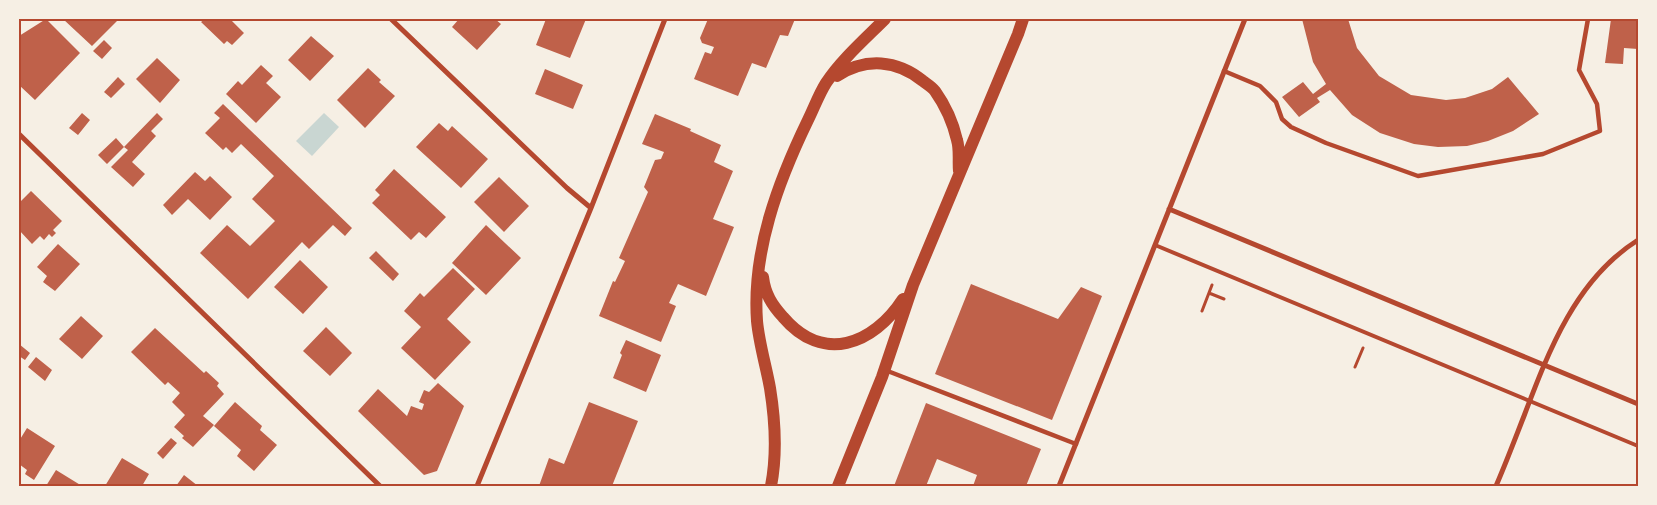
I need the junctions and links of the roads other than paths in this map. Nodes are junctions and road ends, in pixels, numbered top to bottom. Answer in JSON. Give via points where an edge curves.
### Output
{"nodes":[{"id":1,"x":391,"y":19,"type":"edge"},
{"id":2,"x":665,"y":19,"type":"edge"},
{"id":3,"x":885,"y":19,"type":"edge"},
{"id":4,"x":1023,"y":19,"type":"edge"},
{"id":5,"x":1245,"y":19,"type":"edge"},
{"id":6,"x":1588,"y":19,"type":"edge"},
{"id":7,"x":1224,"y":71,"type":"junction"},
{"id":8,"x":826,"y":83,"type":"junction"},
{"id":9,"x":19,"y":134,"type":"edge"},
{"id":10,"x":959,"y":176,"type":"junction"},
{"id":11,"x":591,"y":208,"type":"junction"},
{"id":12,"x":1169,"y":209,"type":"junction"},
{"id":13,"x":1638,"y":240,"type":"edge"},
{"id":14,"x":1154,"y":245,"type":"junction"},
{"id":15,"x":760,"y":258,"type":"junction"},
{"id":16,"x":913,"y":285,"type":"junction"},
{"id":17,"x":1544,"y":364,"type":"junction"},
{"id":18,"x":884,"y":370,"type":"junction"},
{"id":19,"x":1530,"y":402,"type":"junction"},
{"id":20,"x":1638,"y":404,"type":"edge"},
{"id":21,"x":1076,"y":444,"type":"junction"},
{"id":22,"x":1638,"y":446,"type":"edge"},
{"id":23,"x":380,"y":486,"type":"edge"},
{"id":24,"x":478,"y":486,"type":"edge"},
{"id":25,"x":771,"y":486,"type":"edge"},
{"id":26,"x":838,"y":486,"type":"edge"},
{"id":27,"x":1059,"y":486,"type":"edge"},
{"id":28,"x":1496,"y":486,"type":"edge"}],
"edges":[{"from":1,"to":11,"type":"street"},
{"from":2,"to":11,"type":"street"},
{"from":3,"to":8,"type":"main road"},
{"from":4,"to":10,"type":"main road"},
{"from":5,"to":7,"type":"street"},
{"from":6,"to":7,"type":"street","via":[[1579,70],[1597,104],[1600,131],[1542,154],[1418,176],[1291,127],[1282,118],[1276,102],[1260,86]]},
{"from":7,"to":12,"type":"street"},
{"from":8,"to":10,"type":"main road","via":[[848,69],[869,63],[891,64],[911,71],[934,89],[948,112],[958,141]]},
{"from":8,"to":15,"type":"main road","via":[[785,172],[769,218]]},
{"from":9,"to":23,"type":"street"},
{"from":10,"to":16,"type":"main road"},
{"from":11,"to":24,"type":"street"},
{"from":12,"to":14,"type":"street"},
{"from":12,"to":17,"type":"street"},
{"from":13,"to":17,"type":"street","via":[[1614,259],[1575,304]]},
{"from":14,"to":19,"type":"lane"},
{"from":14,"to":21,"type":"street"},
{"from":15,"to":16,"type":"main road","via":[[764,290],[774,307],[798,333],[815,342],[837,345],[874,331],[894,314]]},
{"from":15,"to":25,"type":"main road","via":[[757,322],[770,390],[774,439]]},
{"from":16,"to":18,"type":"main road"},
{"from":17,"to":19,"type":"street"},
{"from":17,"to":20,"type":"street"},
{"from":18,"to":21,"type":"street"},
{"from":18,"to":26,"type":"main road"},
{"from":19,"to":22,"type":"lane"},
{"from":19,"to":28,"type":"street"},
{"from":21,"to":27,"type":"street"}]}
